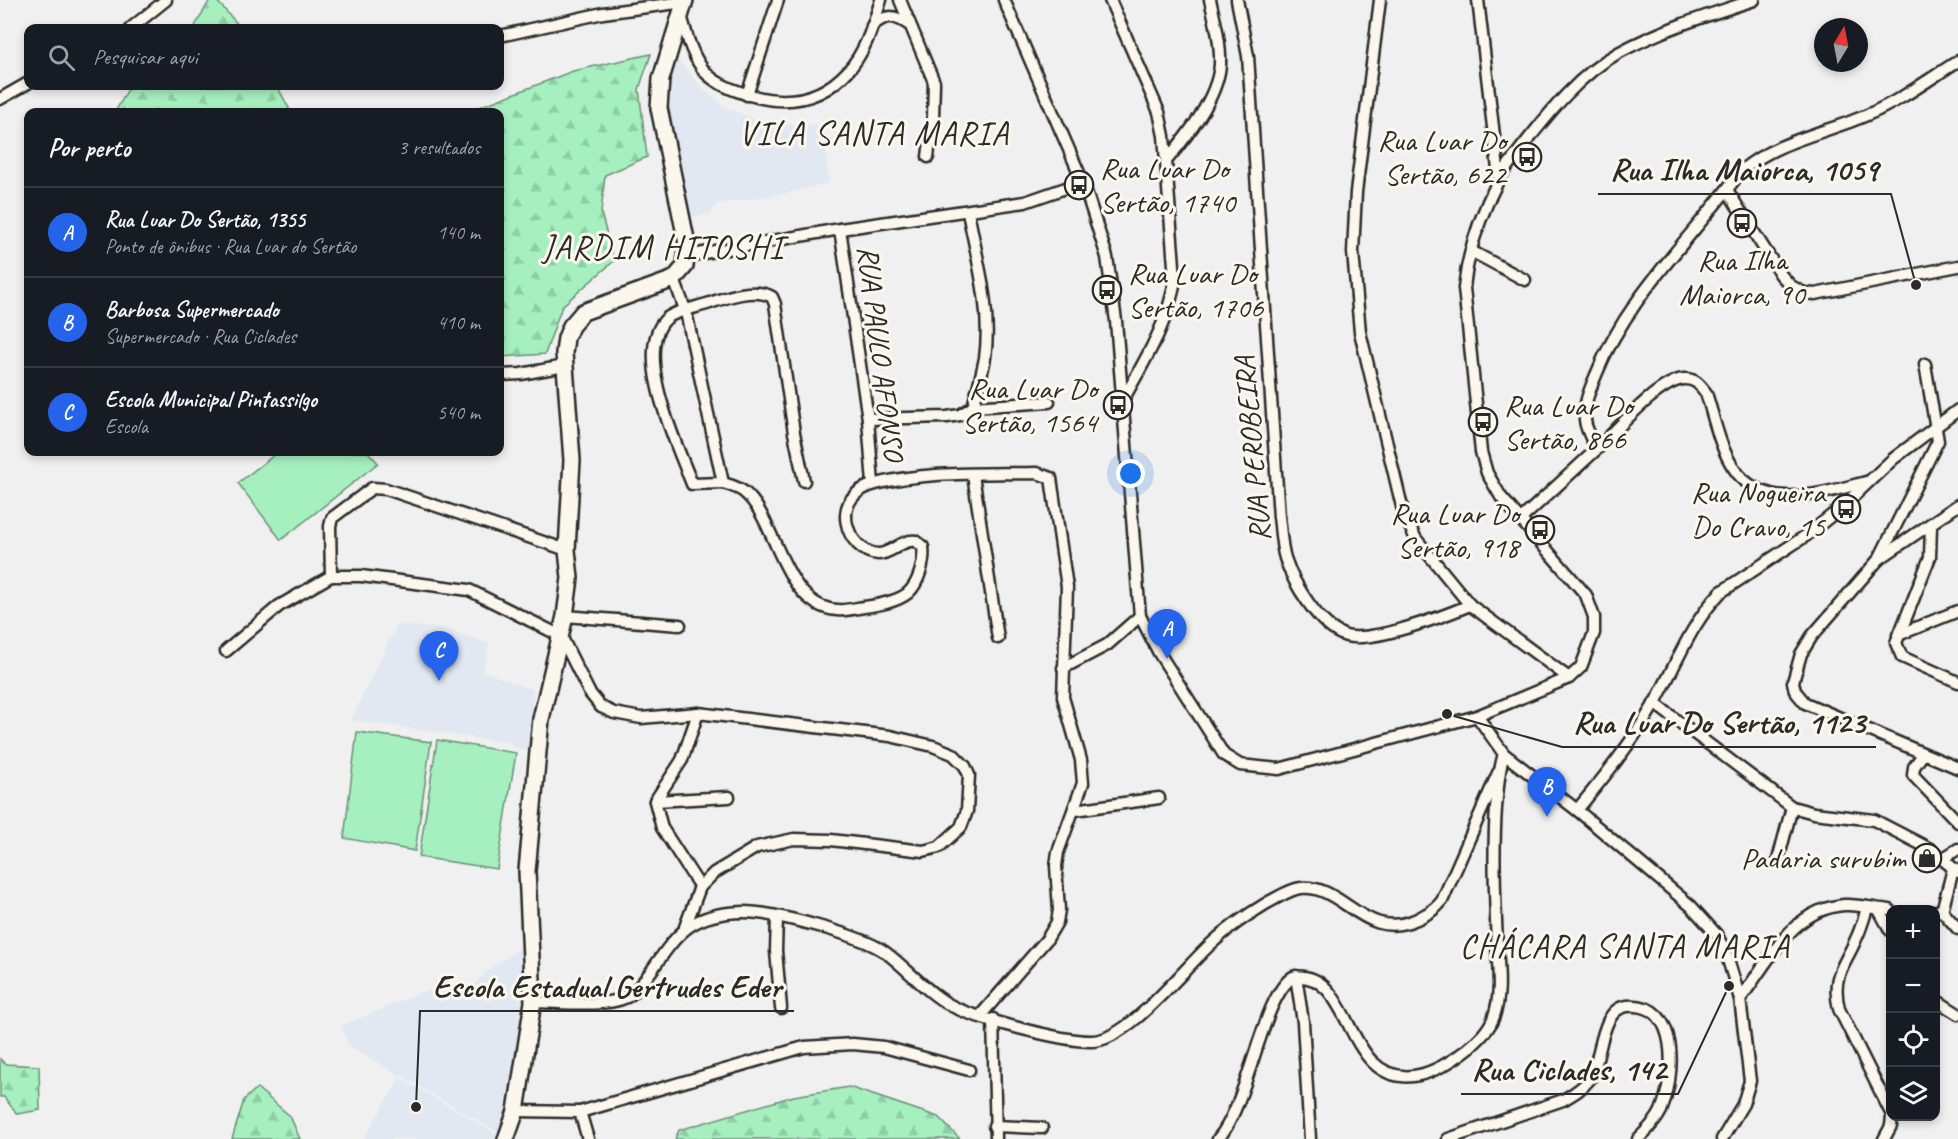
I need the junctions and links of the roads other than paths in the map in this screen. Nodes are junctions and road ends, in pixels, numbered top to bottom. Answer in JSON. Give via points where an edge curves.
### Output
{"nodes":[{"id":1,"x":166,"y":0,"type":"edge"},
{"id":2,"x":778,"y":0,"type":"edge"},
{"id":3,"x":880,"y":0,"type":"edge"},
{"id":4,"x":900,"y":0,"type":"edge"},
{"id":5,"x":1004,"y":0,"type":"edge"},
{"id":6,"x":1110,"y":0,"type":"edge"},
{"id":7,"x":1210,"y":0,"type":"edge"},
{"id":8,"x":1237,"y":0,"type":"edge"},
{"id":9,"x":1380,"y":0,"type":"edge"},
{"id":10,"x":1478,"y":0,"type":"edge"},
{"id":11,"x":1754,"y":0,"type":"edge"},
{"id":12,"x":683,"y":6,"type":"edge"},
{"id":13,"x":136,"y":24,"type":"edge"},
{"id":14,"x":908,"y":24,"type":"junction"},
{"id":15,"x":872,"y":26,"type":"junction"},
{"id":16,"x":504,"y":35,"type":"edge"},
{"id":17,"x":1958,"y":61,"type":"edge"},
{"id":18,"x":24,"y":85,"type":"edge"},
{"id":19,"x":747,"y":95,"type":"junction"},
{"id":20,"x":0,"y":99,"type":"edge"},
{"id":21,"x":928,"y":157,"type":"dead end"},
{"id":22,"x":1166,"y":161,"type":"junction"},
{"id":23,"x":1499,"y":178,"type":"junction"},
{"id":24,"x":1083,"y":182,"type":"junction"},
{"id":25,"x":1727,"y":190,"type":"junction"},
{"id":26,"x":968,"y":212,"type":"junction"},
{"id":27,"x":840,"y":229,"type":"junction"},
{"id":28,"x":1471,"y":250,"type":"junction"},
{"id":29,"x":687,"y":256,"type":"junction"},
{"id":30,"x":1958,"y":266,"type":"edge"},
{"id":31,"x":674,"y":279,"type":"junction"},
{"id":32,"x":1525,"y":280,"type":"dead end"},
{"id":33,"x":681,"y":313,"type":"junction"},
{"id":34,"x":1925,"y":364,"type":"dead end"},
{"id":35,"x":565,"y":366,"type":"junction"},
{"id":36,"x":504,"y":374,"type":"edge"},
{"id":37,"x":1049,"y":402,"type":"dead end"},
{"id":38,"x":1122,"y":402,"type":"junction"},
{"id":39,"x":973,"y":407,"type":"junction"},
{"id":40,"x":1958,"y":410,"type":"edge"},
{"id":41,"x":868,"y":419,"type":"junction"},
{"id":42,"x":1938,"y":424,"type":"junction"},
{"id":43,"x":1597,"y":449,"type":"junction"},
{"id":44,"x":973,"y":475,"type":"junction"},
{"id":45,"x":1870,"y":481,"type":"junction"},
{"id":46,"x":804,"y":482,"type":"dead end"},
{"id":47,"x":723,"y":483,"type":"junction"},
{"id":48,"x":873,"y":484,"type":"junction"},
{"id":49,"x":1958,"y":505,"type":"edge"},
{"id":50,"x":1520,"y":520,"type":"junction"},
{"id":51,"x":1931,"y":526,"type":"junction"},
{"id":52,"x":567,"y":550,"type":"junction"},
{"id":53,"x":1879,"y":560,"type":"junction"},
{"id":54,"x":331,"y":576,"type":"junction"},
{"id":55,"x":1470,"y":604,"type":"junction"},
{"id":56,"x":1958,"y":611,"type":"edge"},
{"id":57,"x":565,"y":616,"type":"junction"},
{"id":58,"x":1140,"y":616,"type":"junction"},
{"id":59,"x":680,"y":625,"type":"dead end"},
{"id":60,"x":1898,"y":635,"type":"junction"},
{"id":61,"x":561,"y":636,"type":"junction"},
{"id":62,"x":998,"y":638,"type":"dead end"},
{"id":63,"x":226,"y":651,"type":"dead end"},
{"id":64,"x":1063,"y":668,"type":"junction"},
{"id":65,"x":1569,"y":678,"type":"junction"},
{"id":66,"x":1958,"y":682,"type":"edge"},
{"id":67,"x":1654,"y":703,"type":"junction"},
{"id":68,"x":698,"y":713,"type":"junction"},
{"id":69,"x":1477,"y":716,"type":"junction"},
{"id":70,"x":1504,"y":754,"type":"junction"},
{"id":71,"x":1923,"y":754,"type":"junction"},
{"id":72,"x":1958,"y":768,"type":"edge"},
{"id":73,"x":1498,"y":773,"type":"junction"},
{"id":74,"x":729,"y":797,"type":"dead end"},
{"id":75,"x":1159,"y":798,"type":"dead end"},
{"id":76,"x":656,"y":801,"type":"junction"},
{"id":77,"x":1792,"y":807,"type":"junction"},
{"id":78,"x":1075,"y":810,"type":"junction"},
{"id":79,"x":1577,"y":810,"type":"junction"},
{"id":80,"x":1958,"y":822,"type":"edge"},
{"id":81,"x":1958,"y":849,"type":"edge"},
{"id":82,"x":1942,"y":859,"type":"junction"},
{"id":83,"x":1778,"y":860,"type":"dead end"},
{"id":84,"x":1955,"y":870,"type":"edge"},
{"id":85,"x":700,"y":887,"type":"junction"},
{"id":86,"x":1867,"y":908,"type":"junction"},
{"id":87,"x":1940,"y":908,"type":"edge"},
{"id":88,"x":1885,"y":910,"type":"edge"},
{"id":89,"x":1940,"y":912,"type":"edge"},
{"id":90,"x":777,"y":917,"type":"junction"},
{"id":91,"x":685,"y":927,"type":"junction"},
{"id":92,"x":1958,"y":929,"type":"edge"},
{"id":93,"x":1296,"y":976,"type":"junction"},
{"id":94,"x":1740,"y":999,"type":"junction"},
{"id":95,"x":533,"y":1002,"type":"junction"},
{"id":96,"x":1940,"y":1003,"type":"edge"},
{"id":97,"x":781,"y":1008,"type":"dead end"},
{"id":98,"x":1958,"y":1014,"type":"edge"},
{"id":99,"x":980,"y":1016,"type":"junction"},
{"id":100,"x":993,"y":1020,"type":"junction"},
{"id":101,"x":969,"y":1070,"type":"dead end"},
{"id":102,"x":1886,"y":1104,"type":"edge"},
{"id":103,"x":516,"y":1111,"type":"junction"},
{"id":104,"x":580,"y":1112,"type":"junction"},
{"id":105,"x":1892,"y":1121,"type":"edge"},
{"id":106,"x":994,"y":1126,"type":"junction"},
{"id":107,"x":1042,"y":1128,"type":"dead end"},
{"id":108,"x":506,"y":1139,"type":"edge"},
{"id":109,"x":588,"y":1139,"type":"edge"},
{"id":110,"x":996,"y":1139,"type":"edge"},
{"id":111,"x":1218,"y":1139,"type":"edge"},
{"id":112,"x":1310,"y":1139,"type":"edge"},
{"id":113,"x":1448,"y":1139,"type":"edge"},
{"id":114,"x":1638,"y":1139,"type":"edge"},
{"id":115,"x":1722,"y":1139,"type":"edge"},
{"id":116,"x":1884,"y":1139,"type":"edge"}],
"edges":[{"from":1,"to":13,"type":"street"},
{"from":2,"to":19,"type":"street"},
{"from":3,"to":15,"type":"street"},
{"from":4,"to":14,"type":"street"},
{"from":5,"to":24,"type":"street"},
{"from":6,"to":22,"type":"street","via":[[1159,112]]},
{"from":7,"to":22,"type":"street","via":[[1220,55],[1213,91]]},
{"from":8,"to":55,"type":"street","name":"RUA PEROBEIRA","via":[[1248,56],[1279,518],[1289,569],[1314,609],[1336,631],[1347,636],[1366,637],[1409,626]]},
{"from":9,"to":55,"type":"street","via":[[1354,221],[1360,332],[1404,515],[1416,539]]},
{"from":10,"to":23,"type":"street"},
{"from":11,"to":23,"type":"street","via":[[1616,54],[1552,110]]},
{"from":12,"to":16,"type":"street","via":[[603,13]]},
{"from":12,"to":19,"type":"street","via":[[691,47],[707,73]]},
{"from":12,"to":29,"type":"street","via":[[661,80],[659,108]]},
{"from":14,"to":15,"type":"street","via":[[892,16],[883,17]]},
{"from":14,"to":21,"type":"street","via":[[934,82]]},
{"from":15,"to":19,"type":"street","via":[[856,61],[820,92],[786,102]]},
{"from":17,"to":25,"type":"street","via":[[1895,102],[1756,158]]},
{"from":18,"to":20,"type":"street"},
{"from":22,"to":38,"type":"street","via":[[1173,297]]},
{"from":23,"to":28,"type":"street"},
{"from":24,"to":26,"type":"street","via":[[1025,202]]},
{"from":24,"to":38,"type":"street","via":[[1107,258]]},
{"from":25,"to":30,"type":"street","via":[[1781,275],[1804,293]]},
{"from":25,"to":43,"type":"street","via":[[1640,296],[1606,348],[1584,418]]},
{"from":26,"to":27,"type":"street"},
{"from":26,"to":39,"type":"street","via":[[983,289],[986,341]]},
{"from":27,"to":29,"type":"street"},
{"from":27,"to":41,"type":"street","name":"RUA PAULO AFONSO"},
{"from":28,"to":32,"type":"street"},
{"from":28,"to":50,"type":"street","via":[[1464,288],[1480,452],[1501,497]]},
{"from":29,"to":31,"type":"street","via":[[685,266]]},
{"from":31,"to":33,"type":"street"},
{"from":31,"to":35,"type":"street","via":[[583,312],[566,338]]},
{"from":33,"to":46,"type":"street","via":[[724,298],[762,293],[772,297]]},
{"from":33,"to":47,"type":"street"},
{"from":33,"to":47,"type":"street","via":[[661,327],[656,338],[657,384],[692,484]]},
{"from":34,"to":42,"type":"street"},
{"from":35,"to":36,"type":"street"},
{"from":35,"to":52,"type":"street","via":[[572,460]]},
{"from":37,"to":39,"type":"street"},
{"from":38,"to":58,"type":"street"},
{"from":39,"to":41,"type":"street","via":[[947,417]]},
{"from":40,"to":42,"type":"street"},
{"from":41,"to":48,"type":"street","name":"RUA PAULO AFONSO"},
{"from":42,"to":45,"type":"street"},
{"from":42,"to":53,"type":"street","via":[[1938,441]]},
{"from":43,"to":45,"type":"street","via":[[1669,383],[1691,379],[1706,393],[1733,467],[1761,492],[1800,497]]},
{"from":43,"to":50,"type":"street"},
{"from":44,"to":48,"type":"street"},
{"from":44,"to":62,"type":"street"},
{"from":44,"to":64,"type":"street","via":[[1037,473],[1051,478],[1067,587]]},
{"from":45,"to":67,"type":"street","via":[[1808,535],[1721,592],[1702,613]]},
{"from":47,"to":48,"type":"street","via":[[745,493],[757,506],[797,586],[811,599],[837,610],[903,597],[916,582],[922,565],[923,547],[916,540],[876,554],[855,540],[848,527],[846,506],[852,496]]},
{"from":49,"to":51,"type":"street"},
{"from":50,"to":65,"type":"street","via":[[1586,595],[1594,617],[1591,646],[1581,667]]},
{"from":51,"to":53,"type":"street"},
{"from":51,"to":60,"type":"street","via":[[1930,557]]},
{"from":52,"to":54,"type":"street","via":[[386,489],[372,488],[332,518]]},
{"from":52,"to":57,"type":"street","via":[[570,578]]},
{"from":53,"to":71,"type":"street","via":[[1812,636],[1796,666],[1795,691],[1805,703]]},
{"from":54,"to":61,"type":"street","via":[[362,576],[469,590]]},
{"from":54,"to":63,"type":"street","via":[[279,606]]},
{"from":55,"to":65,"type":"street"},
{"from":56,"to":60,"type":"street"},
{"from":57,"to":59,"type":"street"},
{"from":57,"to":61,"type":"street"},
{"from":58,"to":64,"type":"street","via":[[1107,645]]},
{"from":58,"to":69,"type":"street","via":[[1224,755],[1240,765],[1279,769]]},
{"from":60,"to":66,"type":"street","via":[[1896,643],[1902,657]]},
{"from":61,"to":68,"type":"street","via":[[589,692],[601,707],[641,718]]},
{"from":61,"to":95,"type":"street","via":[[541,719],[527,871]]},
{"from":64,"to":78,"type":"street","via":[[1063,697],[1083,772]]},
{"from":65,"to":69,"type":"street"},
{"from":67,"to":77,"type":"street"},
{"from":67,"to":79,"type":"street","via":[[1626,749]]},
{"from":68,"to":76,"type":"street","via":[[682,760]]},
{"from":68,"to":85,"type":"street","via":[[890,736],[933,746],[953,754],[965,766],[970,788],[961,827],[939,847],[923,851],[794,839],[757,847],[721,868]]},
{"from":69,"to":70,"type":"street"},
{"from":70,"to":73,"type":"street"},
{"from":70,"to":79,"type":"street"},
{"from":71,"to":72,"type":"street"},
{"from":71,"to":80,"type":"street","via":[[1913,775]]},
{"from":73,"to":93,"type":"street","via":[[1493,871],[1499,987],[1494,1018],[1482,1038],[1429,1072],[1410,1077],[1390,1074],[1371,1063],[1329,991]]},
{"from":73,"to":100,"type":"street","via":[[1442,901],[1425,915],[1388,926],[1324,893],[1301,888],[1278,897],[1233,925],[1150,1007],[1102,1040],[1050,1035]]},
{"from":74,"to":76,"type":"street"},
{"from":75,"to":78,"type":"street"},
{"from":76,"to":85,"type":"street","via":[[662,828]]},
{"from":77,"to":82,"type":"street","via":[[1874,820]]},
{"from":77,"to":83,"type":"street"},
{"from":78,"to":99,"type":"street","via":[[1056,866],[1056,922],[1047,939]]},
{"from":79,"to":94,"type":"street","via":[[1691,906],[1717,935]]},
{"from":81,"to":82,"type":"street"},
{"from":82,"to":84,"type":"street"},
{"from":84,"to":87,"type":"street"},
{"from":85,"to":91,"type":"street"},
{"from":86,"to":88,"type":"street"},
{"from":86,"to":94,"type":"street","via":[[1833,907],[1800,923],[1775,947]]},
{"from":86,"to":102,"type":"street","via":[[1856,940],[1839,970],[1836,995],[1839,1009]]},
{"from":89,"to":92,"type":"street"},
{"from":90,"to":91,"type":"street","via":[[730,913]]},
{"from":90,"to":97,"type":"street"},
{"from":90,"to":99,"type":"street","via":[[873,945],[947,1004]]},
{"from":91,"to":95,"type":"street","via":[[628,996],[606,1002]]},
{"from":93,"to":111,"type":"street","via":[[1287,981],[1276,1000],[1233,1116]]},
{"from":93,"to":112,"type":"street","via":[[1303,1022]]},
{"from":94,"to":115,"type":"street","via":[[1750,1081],[1743,1104]]},
{"from":95,"to":103,"type":"street"},
{"from":96,"to":98,"type":"street"},
{"from":99,"to":100,"type":"street"},
{"from":100,"to":106,"type":"street"},
{"from":101,"to":104,"type":"street","via":[[884,1047],[804,1047]]},
{"from":103,"to":104,"type":"street"},
{"from":103,"to":108,"type":"street"},
{"from":104,"to":109,"type":"street"},
{"from":105,"to":116,"type":"street"},
{"from":106,"to":107,"type":"street"},
{"from":106,"to":110,"type":"street"},
{"from":113,"to":114,"type":"street","via":[[1577,1092],[1594,1071],[1605,1028],[1613,1014],[1623,1006],[1639,1006],[1663,1021],[1671,1075],[1660,1113]]}]}
